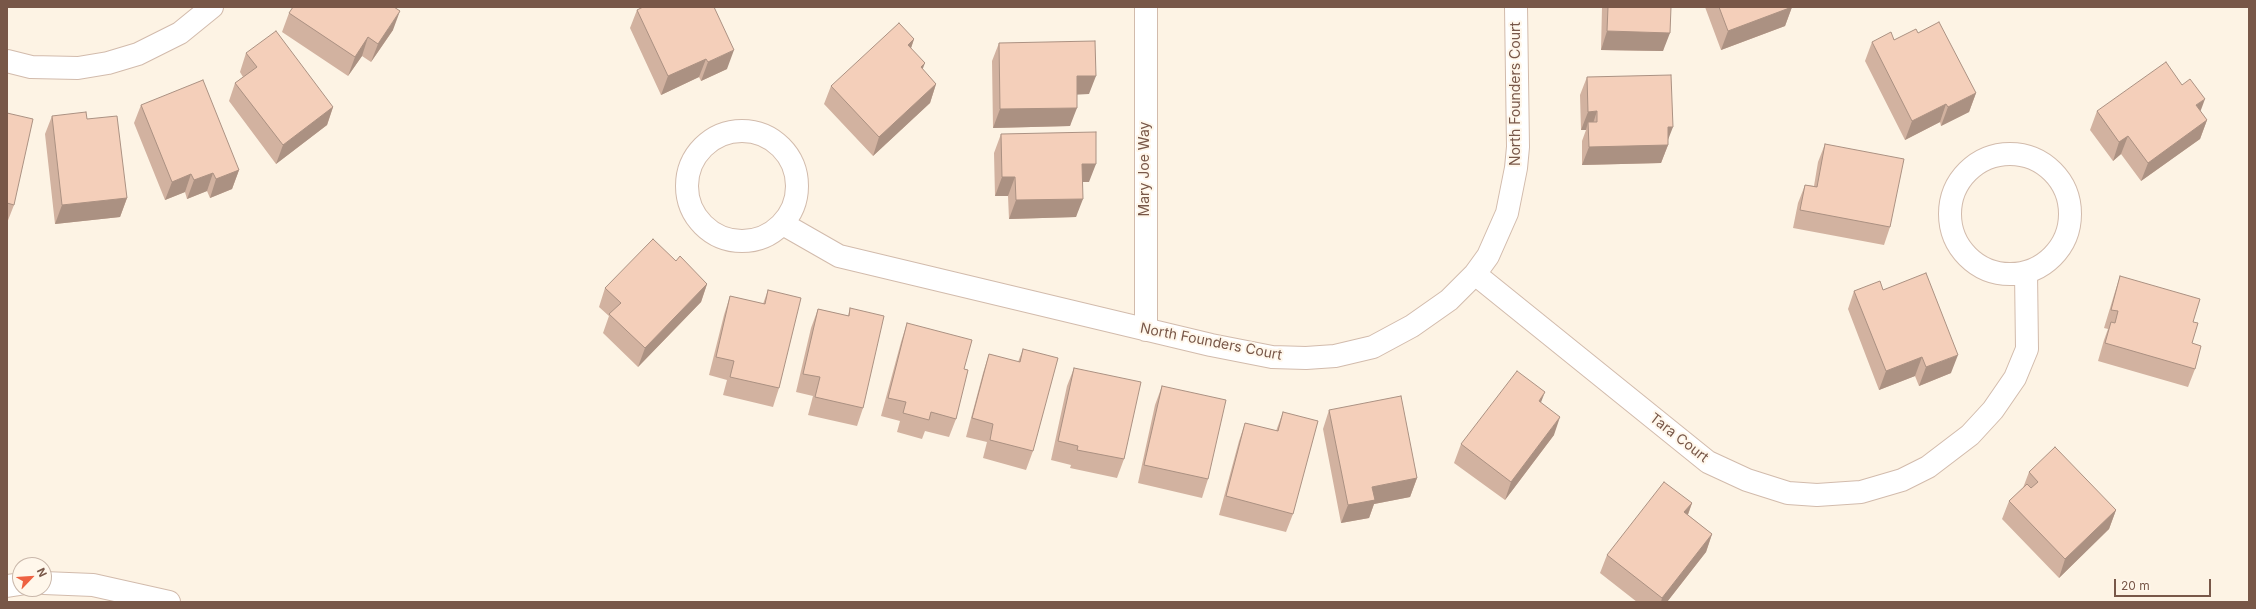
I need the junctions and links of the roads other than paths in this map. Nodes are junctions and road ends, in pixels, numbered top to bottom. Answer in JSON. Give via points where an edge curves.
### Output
{"nodes":[{"id":1,"x":212,"y":7,"type":"edge"},
{"id":2,"x":1146,"y":7,"type":"edge"},
{"id":3,"x":1516,"y":7,"type":"edge"},
{"id":4,"x":7,"y":61,"type":"edge"},
{"id":5,"x":782,"y":224,"type":"junction"},
{"id":6,"x":2026,"y":272,"type":"junction"},
{"id":7,"x":1475,"y":274,"type":"junction"},
{"id":8,"x":1146,"y":330,"type":"junction"},
{"id":9,"x":52,"y":583,"type":"edge"},
{"id":10,"x":169,"y":602,"type":"edge"}],
"edges":[{"from":1,"to":4,"type":"street","via":[[180,33],[138,54],[108,63],[78,68],[31,67]]},
{"from":2,"to":8,"type":"street","name":"Mary Joe Way"},
{"from":3,"to":7,"type":"street","name":"North Founders Court","via":[[1516,168],[1507,214],[1488,256]]},
{"from":5,"to":5,"type":"street","via":[[765,237],[743,241],[722,238],[704,226],[691,208],[686,187],[690,166],[702,147],[720,135],[741,130],[762,134],[780,145],[793,163],[798,184],[794,206]]},
{"from":5,"to":8,"type":"street","name":"North Founders Court","via":[[839,256]]},
{"from":6,"to":6,"type":"street","via":[[2047,262],[2062,244],[2070,222],[2069,198],[2058,177],[2040,161],[2018,154],[1994,156],[1973,166],[1958,184],[1950,206],[1952,230],[1962,251],[1980,266],[2002,274]]},
{"from":6,"to":7,"type":"street","name":"Tara Court","via":[[2028,349],[2015,378],[1993,410],[1970,435],[1928,466],[1902,480],[1861,492],[1818,496],[1788,493],[1747,480],[1708,462]]},
{"from":7,"to":8,"type":"street","name":"North Founders Court","via":[[1449,300],[1412,326],[1373,347],[1336,356],[1272,357]]},
{"from":9,"to":10,"type":"street","via":[[93,586]]}]}
